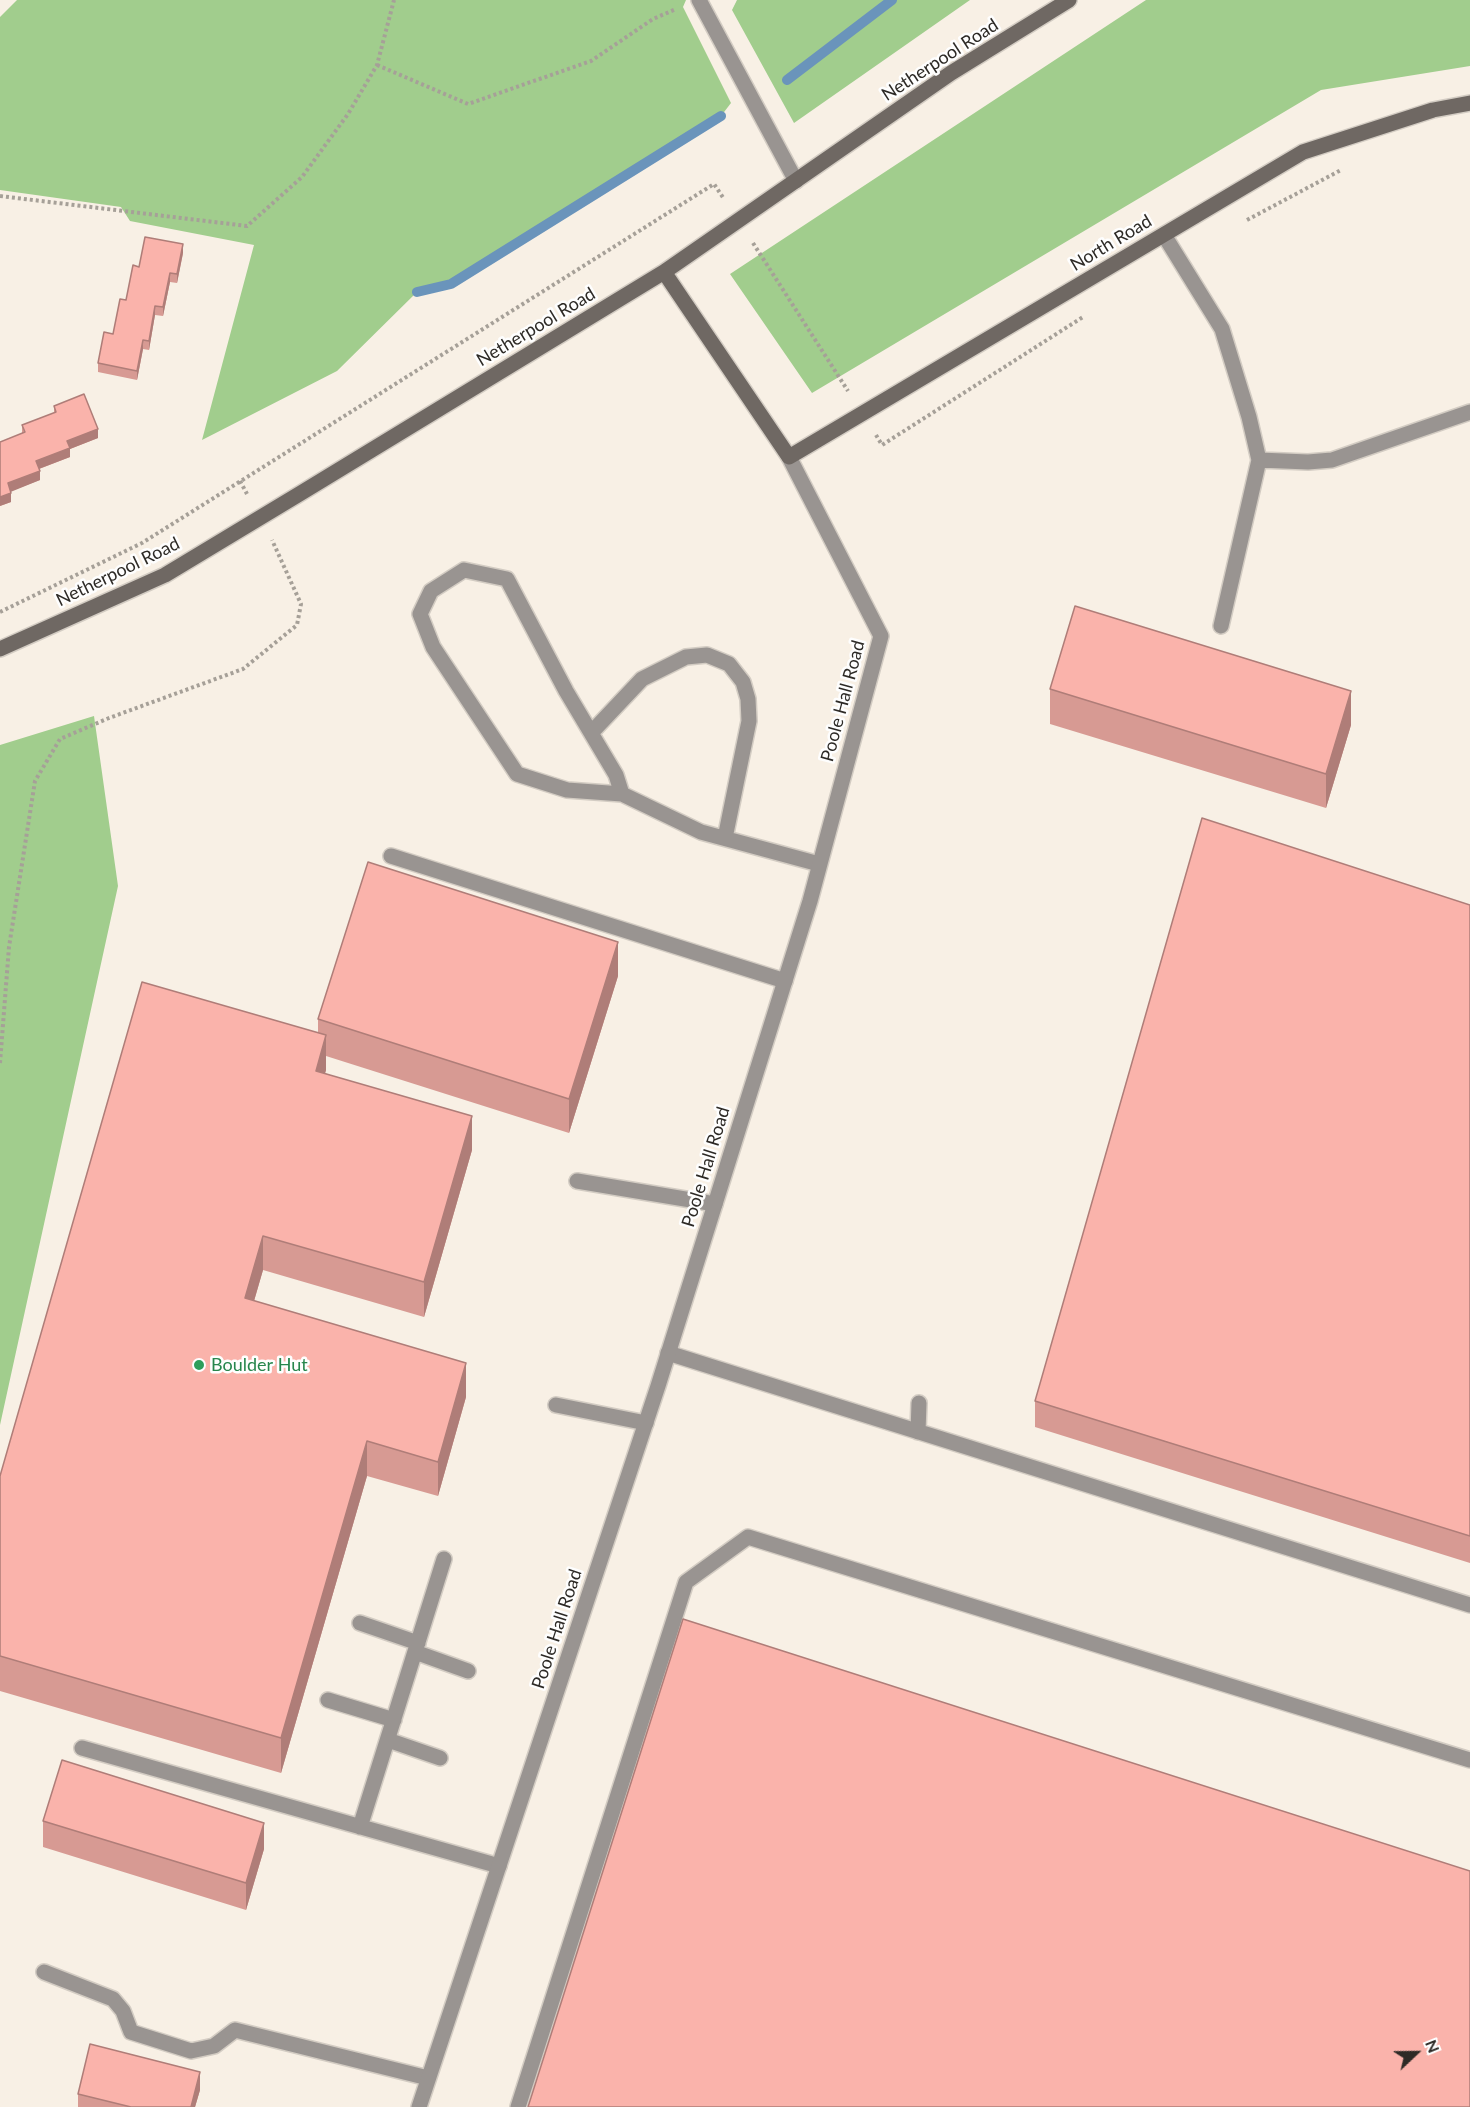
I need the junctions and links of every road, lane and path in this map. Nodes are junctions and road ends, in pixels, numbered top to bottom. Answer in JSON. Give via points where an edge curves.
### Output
{"nodes":[{"id":1,"x":394,"y":0,"type":"edge"},
{"id":2,"x":1069,"y":0,"type":"edge"},
{"id":3,"x":692,"y":2,"type":"edge"},
{"id":4,"x":377,"y":65,"type":"junction"},
{"id":5,"x":1470,"y":103,"type":"edge"},
{"id":6,"x":1348,"y":166,"type":"dead end"},
{"id":7,"x":796,"y":181,"type":"junction"},
{"id":8,"x":0,"y":196,"type":"edge"},
{"id":9,"x":1237,"y":225,"type":"dead end"},
{"id":10,"x":1164,"y":235,"type":"junction"},
{"id":11,"x":664,"y":272,"type":"junction"},
{"id":12,"x":1091,"y":311,"type":"dead end"},
{"id":13,"x":1470,"y":412,"type":"edge"},
{"id":14,"x":863,"y":413,"type":"junction"},
{"id":15,"x":789,"y":457,"type":"junction"},
{"id":16,"x":1259,"y":460,"type":"junction"},
{"id":17,"x":240,"y":482,"type":"dead end"},
{"id":18,"x":261,"y":517,"type":"junction"},
{"id":19,"x":1221,"y":626,"type":"dead end"},
{"id":20,"x":0,"y":649,"type":"edge"},
{"id":21,"x":591,"y":733,"type":"junction"},
{"id":22,"x":622,"y":794,"type":"junction"},
{"id":23,"x":725,"y":838,"type":"junction"},
{"id":24,"x":391,"y":856,"type":"dead end"},
{"id":25,"x":819,"y":864,"type":"junction"},
{"id":26,"x":785,"y":981,"type":"junction"},
{"id":27,"x":0,"y":1063,"type":"edge"},
{"id":28,"x":577,"y":1181,"type":"dead end"},
{"id":29,"x":715,"y":1204,"type":"junction"},
{"id":30,"x":668,"y":1353,"type":"junction"},
{"id":31,"x":918,"y":1403,"type":"dead end"},
{"id":32,"x":556,"y":1405,"type":"dead end"},
{"id":33,"x":646,"y":1423,"type":"junction"},
{"id":34,"x":918,"y":1432,"type":"junction"},
{"id":35,"x":444,"y":1559,"type":"dead end"},
{"id":36,"x":1470,"y":1605,"type":"edge"},
{"id":37,"x":360,"y":1623,"type":"dead end"},
{"id":38,"x":417,"y":1647,"type":"junction"},
{"id":39,"x":468,"y":1671,"type":"dead end"},
{"id":40,"x":328,"y":1700,"type":"dead end"},
{"id":41,"x":394,"y":1720,"type":"junction"},
{"id":42,"x":388,"y":1740,"type":"junction"},
{"id":43,"x":82,"y":1748,"type":"dead end"},
{"id":44,"x":440,"y":1758,"type":"dead end"},
{"id":45,"x":1470,"y":1760,"type":"edge"},
{"id":46,"x":360,"y":1827,"type":"junction"},
{"id":47,"x":499,"y":1866,"type":"junction"},
{"id":48,"x":44,"y":1971,"type":"dead end"},
{"id":49,"x":428,"y":2078,"type":"junction"},
{"id":50,"x":419,"y":2107,"type":"edge"},
{"id":51,"x":518,"y":2107,"type":"edge"}],
"edges":[{"from":1,"to":4,"type":"path"},
{"from":2,"to":7,"type":"main road","name":"Netherpool Road","via":[[951,74]]},
{"from":3,"to":4,"type":"path","via":[[653,19],[591,61],[468,104]]},
{"from":3,"to":7,"type":"street"},
{"from":4,"to":8,"type":"path","via":[[348,114],[302,177],[248,226]]},
{"from":5,"to":10,"type":"main road","name":"North Road","via":[[1433,110],[1303,153]]},
{"from":6,"to":9,"type":"path"},
{"from":7,"to":11,"type":"main road","name":"Netherpool Road"},
{"from":10,"to":14,"type":"main road","name":"North Road"},
{"from":10,"to":16,"type":"street","via":[[1222,329]]},
{"from":11,"to":15,"type":"main road","name":"Poole Hall Road"},
{"from":11,"to":18,"type":"main road","name":"Netherpool Road"},
{"from":12,"to":14,"type":"path","via":[[882,446]]},
{"from":13,"to":16,"type":"street","via":[[1332,460]]},
{"from":14,"to":15,"type":"main road","name":"North Road"},
{"from":15,"to":25,"type":"street","name":"Poole Hall Road","via":[[881,636]]},
{"from":16,"to":19,"type":"street"},
{"from":17,"to":18,"type":"path"},
{"from":18,"to":20,"type":"main road","name":"Netherpool Road","via":[[165,575]]},
{"from":18,"to":27,"type":"path","via":[[301,604],[297,625],[243,669],[60,739],[35,781],[9,947]]},
{"from":21,"to":22,"type":"street","via":[[616,775]]},
{"from":21,"to":22,"type":"street","via":[[507,579],[464,570],[431,591],[420,614],[434,647],[517,774],[567,790]]},
{"from":21,"to":23,"type":"street","via":[[642,679],[686,657],[707,655],[729,664],[743,682],[748,721]]},
{"from":22,"to":23,"type":"street","via":[[701,832]]},
{"from":23,"to":25,"type":"street"},
{"from":24,"to":26,"type":"street"},
{"from":25,"to":26,"type":"street","name":"Poole Hall Road"},
{"from":26,"to":29,"type":"street","name":"Poole Hall Road"},
{"from":28,"to":29,"type":"street"},
{"from":29,"to":30,"type":"street","name":"Poole Hall Road"},
{"from":30,"to":33,"type":"street","name":"Poole Hall Road"},
{"from":30,"to":34,"type":"street"},
{"from":31,"to":34,"type":"street"},
{"from":32,"to":33,"type":"street"},
{"from":33,"to":47,"type":"street","name":"Poole Hall Road"},
{"from":34,"to":36,"type":"street"},
{"from":35,"to":38,"type":"street"},
{"from":37,"to":38,"type":"street"},
{"from":38,"to":39,"type":"street"},
{"from":38,"to":41,"type":"street"},
{"from":40,"to":41,"type":"street"},
{"from":41,"to":42,"type":"street"},
{"from":42,"to":44,"type":"street"},
{"from":42,"to":46,"type":"street"},
{"from":43,"to":46,"type":"street"},
{"from":45,"to":51,"type":"street","via":[[748,1538],[686,1582]]},
{"from":46,"to":47,"type":"street"},
{"from":47,"to":49,"type":"street","name":"Poole Hall Road"},
{"from":48,"to":49,"type":"street","via":[[113,1999],[123,2011],[131,2032],[191,2051],[214,2046],[235,2030]]},
{"from":49,"to":50,"type":"street","name":"Poole Hall Road"}]}
